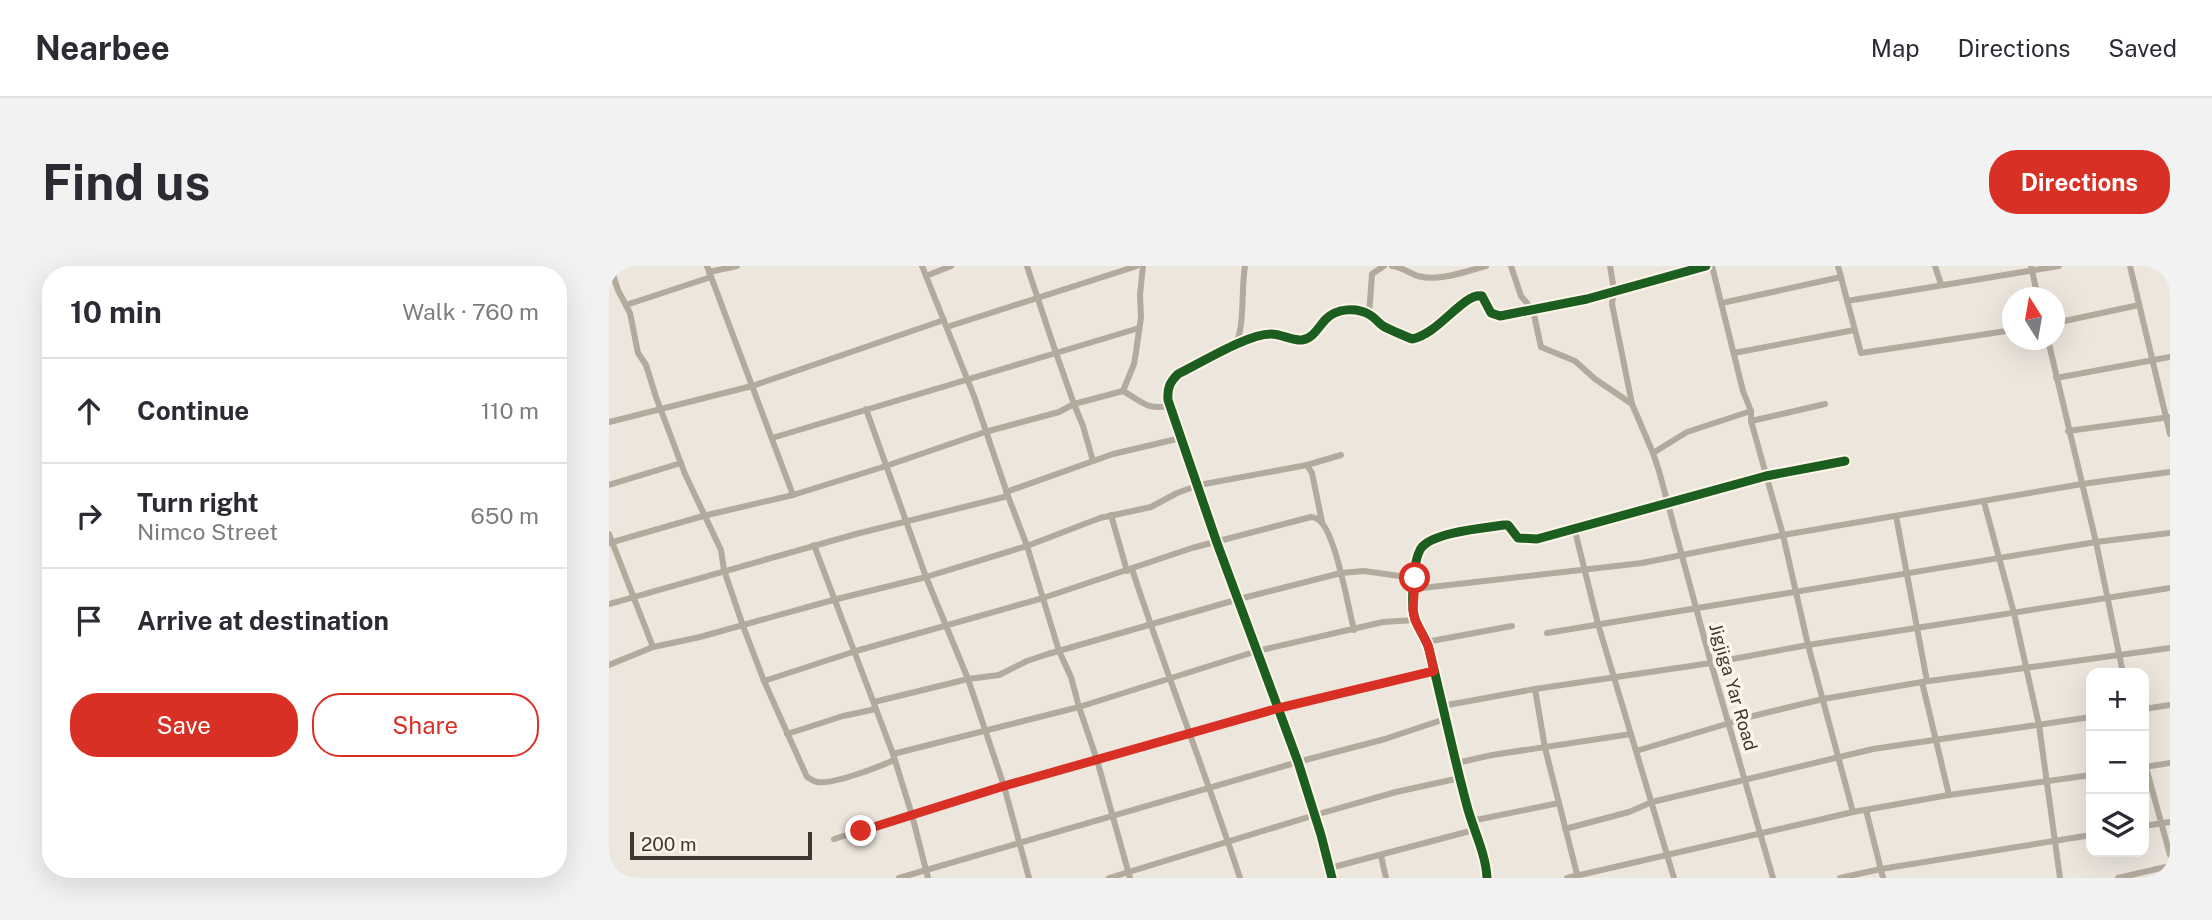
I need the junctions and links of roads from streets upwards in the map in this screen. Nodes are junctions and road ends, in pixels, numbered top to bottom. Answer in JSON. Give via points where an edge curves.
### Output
{"nodes":[{"id":1,"x":737,"y":266,"type":"edge"},
{"id":2,"x":922,"y":266,"type":"edge"},
{"id":3,"x":951,"y":266,"type":"edge"},
{"id":4,"x":1027,"y":266,"type":"edge"},
{"id":5,"x":1137,"y":266,"type":"edge"},
{"id":6,"x":1143,"y":266,"type":"edge"},
{"id":7,"x":1245,"y":266,"type":"edge"},
{"id":8,"x":1384,"y":266,"type":"edge"},
{"id":9,"x":1392,"y":266,"type":"edge"},
{"id":10,"x":1486,"y":266,"type":"edge"},
{"id":11,"x":1511,"y":266,"type":"edge"},
{"id":12,"x":1610,"y":266,"type":"edge"},
{"id":13,"x":1706,"y":266,"type":"edge"},
{"id":14,"x":1712,"y":266,"type":"edge"},
{"id":15,"x":1838,"y":266,"type":"edge"},
{"id":16,"x":1935,"y":266,"type":"edge"},
{"id":17,"x":2059,"y":266,"type":"edge"},
{"id":18,"x":2130,"y":266,"type":"edge"},
{"id":19,"x":612,"y":267,"type":"edge"},
{"id":20,"x":2032,"y":269,"type":"edge"},
{"id":21,"x":709,"y":272,"type":"edge"},
{"id":22,"x":926,"y":275,"type":"junction"},
{"id":23,"x":1841,"y":277,"type":"junction"},
{"id":24,"x":1941,"y":285,"type":"junction"},
{"id":25,"x":2036,"y":287,"type":"edge"},
{"id":26,"x":1614,"y":290,"type":"junction"},
{"id":27,"x":1037,"y":298,"type":"junction"},
{"id":28,"x":1847,"y":301,"type":"junction"},
{"id":29,"x":1722,"y":303,"type":"junction"},
{"id":30,"x":627,"y":304,"type":"junction"},
{"id":31,"x":2139,"y":305,"type":"junction"},
{"id":32,"x":1533,"y":310,"type":"junction"},
{"id":33,"x":1369,"y":314,"type":"junction"},
{"id":34,"x":2065,"y":321,"type":"edge"},
{"id":35,"x":946,"y":324,"type":"junction"},
{"id":36,"x":1139,"y":328,"type":"junction"},
{"id":37,"x":1854,"y":330,"type":"junction"},
{"id":38,"x":2002,"y":332,"type":"edge"},
{"id":39,"x":1236,"y":344,"type":"junction"},
{"id":40,"x":2050,"y":350,"type":"edge"},
{"id":41,"x":1056,"y":353,"type":"junction"},
{"id":42,"x":1734,"y":353,"type":"junction"},
{"id":43,"x":2170,"y":357,"type":"edge"},
{"id":44,"x":2151,"y":360,"type":"junction"},
{"id":45,"x":2056,"y":378,"type":"junction"},
{"id":46,"x":967,"y":379,"type":"junction"},
{"id":47,"x":752,"y":386,"type":"junction"},
{"id":48,"x":1123,"y":391,"type":"junction"},
{"id":49,"x":1074,"y":404,"type":"junction"},
{"id":50,"x":1632,"y":404,"type":"junction"},
{"id":51,"x":1825,"y":404,"type":"dead end"},
{"id":52,"x":1170,"y":407,"type":"junction"},
{"id":53,"x":660,"y":409,"type":"junction"},
{"id":54,"x":866,"y":409,"type":"junction"},
{"id":55,"x":1751,"y":411,"type":"junction"},
{"id":56,"x":2168,"y":418,"type":"edge"},
{"id":57,"x":1751,"y":421,"type":"junction"},
{"id":58,"x":609,"y":422,"type":"edge"},
{"id":59,"x":2068,"y":431,"type":"junction"},
{"id":60,"x":986,"y":432,"type":"junction"},
{"id":61,"x":2170,"y":433,"type":"edge"},
{"id":62,"x":772,"y":438,"type":"junction"},
{"id":63,"x":1181,"y":438,"type":"junction"},
{"id":64,"x":1653,"y":453,"type":"junction"},
{"id":65,"x":1341,"y":455,"type":"dead end"},
{"id":66,"x":1093,"y":461,"type":"junction"},
{"id":67,"x":1845,"y":461,"type":"dead end"},
{"id":68,"x":681,"y":463,"type":"junction"},
{"id":69,"x":885,"y":466,"type":"junction"},
{"id":70,"x":1307,"y":466,"type":"junction"},
{"id":71,"x":2170,"y":472,"type":"edge"},
{"id":72,"x":1766,"y":476,"type":"junction"},
{"id":73,"x":2082,"y":484,"type":"junction"},
{"id":74,"x":609,"y":485,"type":"edge"},
{"id":75,"x":1199,"y":485,"type":"junction"},
{"id":76,"x":1007,"y":494,"type":"junction"},
{"id":77,"x":793,"y":495,"type":"junction"},
{"id":78,"x":1984,"y":502,"type":"junction"},
{"id":79,"x":1667,"y":503,"type":"junction"},
{"id":80,"x":1111,"y":515,"type":"junction"},
{"id":81,"x":703,"y":516,"type":"junction"},
{"id":82,"x":1896,"y":516,"type":"junction"},
{"id":83,"x":905,"y":521,"type":"junction"},
{"id":84,"x":1322,"y":522,"type":"junction"},
{"id":85,"x":1574,"y":527,"type":"junction"},
{"id":86,"x":2170,"y":533,"type":"edge"},
{"id":87,"x":1783,"y":535,"type":"junction"},
{"id":88,"x":610,"y":539,"type":"edge"},
{"id":89,"x":1217,"y":542,"type":"junction"},
{"id":90,"x":2096,"y":542,"type":"junction"},
{"id":91,"x":814,"y":545,"type":"junction"},
{"id":92,"x":1027,"y":546,"type":"junction"},
{"id":93,"x":1682,"y":556,"type":"junction"},
{"id":94,"x":1999,"y":558,"type":"junction"},
{"id":95,"x":724,"y":570,"type":"junction"},
{"id":96,"x":1130,"y":570,"type":"junction"},
{"id":97,"x":1585,"y":571,"type":"junction"},
{"id":98,"x":1341,"y":573,"type":"junction"},
{"id":99,"x":1906,"y":574,"type":"junction"},
{"id":100,"x":926,"y":577,"type":"junction"},
{"id":101,"x":1415,"y":578,"type":"junction"},
{"id":102,"x":2170,"y":588,"type":"edge"},
{"id":103,"x":1414,"y":589,"type":"junction"},
{"id":104,"x":1796,"y":591,"type":"junction"},
{"id":105,"x":633,"y":597,"type":"junction"},
{"id":106,"x":1043,"y":598,"type":"junction"},
{"id":107,"x":2108,"y":598,"type":"junction"},
{"id":108,"x":1239,"y":599,"type":"junction"},
{"id":109,"x":833,"y":600,"type":"junction"},
{"id":110,"x":609,"y":604,"type":"edge"},
{"id":111,"x":1696,"y":608,"type":"junction"},
{"id":112,"x":2014,"y":613,"type":"junction"},
{"id":113,"x":1415,"y":620,"type":"junction"},
{"id":114,"x":1598,"y":624,"type":"junction"},
{"id":115,"x":1151,"y":625,"type":"junction"},
{"id":116,"x":743,"y":626,"type":"junction"},
{"id":117,"x":947,"y":626,"type":"junction"},
{"id":118,"x":1512,"y":626,"type":"dead end"},
{"id":119,"x":1916,"y":628,"type":"junction"},
{"id":120,"x":1353,"y":630,"type":"junction"},
{"id":121,"x":1547,"y":633,"type":"dead end"},
{"id":122,"x":1426,"y":642,"type":"junction"},
{"id":123,"x":1808,"y":645,"type":"junction"},
{"id":124,"x":653,"y":647,"type":"junction"},
{"id":125,"x":2170,"y":648,"type":"edge"},
{"id":126,"x":856,"y":651,"type":"junction"},
{"id":127,"x":1059,"y":651,"type":"junction"},
{"id":128,"x":1258,"y":652,"type":"junction"},
{"id":129,"x":2119,"y":656,"type":"junction"},
{"id":130,"x":1711,"y":663,"type":"junction"},
{"id":131,"x":609,"y":665,"type":"edge"},
{"id":132,"x":2026,"y":668,"type":"junction"},
{"id":133,"x":2122,"y":668,"type":"edge"},
{"id":134,"x":1434,"y":671,"type":"junction"},
{"id":135,"x":1171,"y":678,"type":"junction"},
{"id":136,"x":1615,"y":678,"type":"junction"},
{"id":137,"x":968,"y":679,"type":"junction"},
{"id":138,"x":764,"y":681,"type":"junction"},
{"id":139,"x":1924,"y":682,"type":"junction"},
{"id":140,"x":1535,"y":689,"type":"junction"},
{"id":141,"x":1823,"y":699,"type":"junction"},
{"id":142,"x":2170,"y":705,"type":"edge"},
{"id":143,"x":875,"y":706,"type":"junction"},
{"id":144,"x":1442,"y":706,"type":"junction"},
{"id":145,"x":1079,"y":707,"type":"junction"},
{"id":146,"x":1279,"y":708,"type":"junction"},
{"id":147,"x":2149,"y":708,"type":"edge"},
{"id":148,"x":2086,"y":718,"type":"edge"},
{"id":149,"x":1444,"y":719,"type":"junction"},
{"id":150,"x":1729,"y":724,"type":"junction"},
{"id":151,"x":2039,"y":725,"type":"junction"},
{"id":152,"x":986,"y":730,"type":"junction"},
{"id":153,"x":1191,"y":733,"type":"junction"},
{"id":154,"x":787,"y":734,"type":"junction"},
{"id":155,"x":1631,"y":734,"type":"junction"},
{"id":156,"x":1937,"y":740,"type":"junction"},
{"id":157,"x":1545,"y":748,"type":"junction"},
{"id":158,"x":1636,"y":751,"type":"junction"},
{"id":159,"x":1838,"y":756,"type":"junction"},
{"id":160,"x":894,"y":757,"type":"junction"},
{"id":161,"x":1097,"y":760,"type":"junction"},
{"id":162,"x":1298,"y":762,"type":"junction"},
{"id":163,"x":1457,"y":763,"type":"junction"},
{"id":164,"x":2170,"y":763,"type":"edge"},
{"id":165,"x":2149,"y":765,"type":"edge"},
{"id":166,"x":2086,"y":776,"type":"edge"},
{"id":167,"x":1460,"y":778,"type":"junction"},
{"id":168,"x":1745,"y":778,"type":"junction"},
{"id":169,"x":2047,"y":782,"type":"junction"},
{"id":170,"x":2149,"y":782,"type":"edge"},
{"id":171,"x":1004,"y":786,"type":"junction"},
{"id":172,"x":1209,"y":788,"type":"junction"},
{"id":173,"x":1949,"y":795,"type":"junction"},
{"id":174,"x":1652,"y":802,"type":"junction"},
{"id":175,"x":1559,"y":803,"type":"junction"},
{"id":176,"x":1867,"y":810,"type":"junction"},
{"id":177,"x":1853,"y":812,"type":"junction"},
{"id":178,"x":912,"y":815,"type":"junction"},
{"id":179,"x":1315,"y":815,"type":"junction"},
{"id":180,"x":1113,"y":817,"type":"junction"},
{"id":181,"x":1471,"y":821,"type":"junction"},
{"id":182,"x":2170,"y":822,"type":"edge"},
{"id":183,"x":2161,"y":823,"type":"junction"},
{"id":184,"x":2149,"y":825,"type":"edge"},
{"id":185,"x":1565,"y":829,"type":"junction"},
{"id":186,"x":1473,"y":830,"type":"junction"},
{"id":187,"x":1760,"y":832,"type":"junction"},
{"id":188,"x":2086,"y":836,"type":"edge"},
{"id":189,"x":834,"y":839,"type":"dead end"},
{"id":190,"x":2055,"y":840,"type":"junction"},
{"id":191,"x":1228,"y":842,"type":"junction"},
{"id":192,"x":1020,"y":843,"type":"junction"},
{"id":193,"x":1667,"y":855,"type":"junction"},
{"id":194,"x":2170,"y":855,"type":"edge"},
{"id":195,"x":1381,"y":856,"type":"junction"},
{"id":196,"x":2170,"y":866,"type":"edge"},
{"id":197,"x":1330,"y":868,"type":"junction"},
{"id":198,"x":1881,"y":869,"type":"junction"},
{"id":199,"x":927,"y":874,"type":"edge"},
{"id":200,"x":1130,"y":875,"type":"edge"},
{"id":201,"x":1577,"y":877,"type":"edge"},
{"id":202,"x":899,"y":878,"type":"edge"},
{"id":203,"x":1029,"y":878,"type":"edge"},
{"id":204,"x":1109,"y":878,"type":"edge"},
{"id":205,"x":1240,"y":878,"type":"edge"},
{"id":206,"x":1332,"y":878,"type":"edge"},
{"id":207,"x":1386,"y":878,"type":"edge"},
{"id":208,"x":1487,"y":878,"type":"edge"},
{"id":209,"x":1567,"y":878,"type":"edge"},
{"id":210,"x":1674,"y":878,"type":"edge"},
{"id":211,"x":1773,"y":878,"type":"edge"},
{"id":212,"x":1840,"y":878,"type":"edge"},
{"id":213,"x":1883,"y":878,"type":"edge"},
{"id":214,"x":2060,"y":878,"type":"edge"},
{"id":215,"x":2118,"y":878,"type":"edge"}],
"edges":[{"from":1,"to":21,"type":"street"},
{"from":2,"to":22,"type":"street"},
{"from":3,"to":22,"type":"street"},
{"from":4,"to":27,"type":"street"},
{"from":5,"to":27,"type":"street"},
{"from":6,"to":36,"type":"street"},
{"from":7,"to":39,"type":"street"},
{"from":8,"to":33,"type":"street","via":[[1372,274]]},
{"from":9,"to":10,"type":"street","via":[[1436,278]]},
{"from":11,"to":32,"type":"street","via":[[1521,296]]},
{"from":12,"to":26,"type":"street","name":"Jigjiga Yar Road"},
{"from":13,"to":26,"type":"street"},
{"from":14,"to":29,"type":"street"},
{"from":15,"to":23,"type":"street"},
{"from":16,"to":24,"type":"street"},
{"from":17,"to":20,"type":"street"},
{"from":18,"to":31,"type":"street"},
{"from":19,"to":30,"type":"street"},
{"from":20,"to":24,"type":"street"},
{"from":20,"to":25,"type":"street"},
{"from":21,"to":30,"type":"street"},
{"from":21,"to":47,"type":"street"},
{"from":22,"to":35,"type":"street"},
{"from":23,"to":28,"type":"street"},
{"from":23,"to":29,"type":"street"},
{"from":24,"to":28,"type":"street"},
{"from":26,"to":32,"type":"street"},
{"from":26,"to":50,"type":"street","name":"Jigjiga Yar Road","via":[[1612,304]]},
{"from":27,"to":35,"type":"street"},
{"from":27,"to":41,"type":"street"},
{"from":28,"to":37,"type":"street"},
{"from":29,"to":42,"type":"street"},
{"from":30,"to":53,"type":"street","via":[[638,354]]},
{"from":31,"to":34,"type":"street"},
{"from":31,"to":44,"type":"street"},
{"from":32,"to":33,"type":"street","via":[[1500,316],[1492,313],[1482,296],[1473,295],[1444,323],[1412,339],[1384,327]]},
{"from":32,"to":50,"type":"street","via":[[1541,347],[1575,362]]},
{"from":33,"to":39,"type":"street","via":[[1334,312],[1305,340],[1272,334]]},
{"from":35,"to":46,"type":"street"},
{"from":35,"to":47,"type":"street"},
{"from":36,"to":41,"type":"street"},
{"from":36,"to":48,"type":"street","via":[[1134,364]]},
{"from":37,"to":38,"type":"street","via":[[1861,353],[1866,354]]},
{"from":37,"to":42,"type":"street"},
{"from":39,"to":52,"type":"street","via":[[1178,374],[1167,390]]},
{"from":40,"to":45,"type":"street"},
{"from":41,"to":46,"type":"street"},
{"from":41,"to":49,"type":"street"},
{"from":42,"to":55,"type":"street"},
{"from":43,"to":44,"type":"street"},
{"from":44,"to":45,"type":"street"},
{"from":44,"to":56,"type":"street"},
{"from":45,"to":59,"type":"street"},
{"from":46,"to":54,"type":"street"},
{"from":46,"to":60,"type":"street"},
{"from":47,"to":53,"type":"street"},
{"from":47,"to":62,"type":"street"},
{"from":48,"to":49,"type":"street"},
{"from":48,"to":52,"type":"street","via":[[1148,407]]},
{"from":49,"to":60,"type":"street"},
{"from":49,"to":66,"type":"street"},
{"from":50,"to":64,"type":"street","name":"Jigjiga Yar Road"},
{"from":51,"to":57,"type":"street"},
{"from":52,"to":63,"type":"street"},
{"from":53,"to":58,"type":"street"},
{"from":53,"to":68,"type":"street"},
{"from":54,"to":62,"type":"street"},
{"from":54,"to":69,"type":"street"},
{"from":55,"to":57,"type":"street"},
{"from":55,"to":64,"type":"street","via":[[1687,432]]},
{"from":56,"to":59,"type":"street"},
{"from":56,"to":61,"type":"street"},
{"from":57,"to":72,"type":"street"},
{"from":59,"to":73,"type":"street"},
{"from":60,"to":69,"type":"street"},
{"from":60,"to":76,"type":"street"},
{"from":62,"to":77,"type":"street"},
{"from":63,"to":66,"type":"street"},
{"from":63,"to":75,"type":"street"},
{"from":64,"to":79,"type":"street","name":"Jigjiga Yar Road"},
{"from":65,"to":70,"type":"street"},
{"from":66,"to":76,"type":"street"},
{"from":67,"to":72,"type":"street"},
{"from":68,"to":74,"type":"street"},
{"from":68,"to":81,"type":"street"},
{"from":69,"to":77,"type":"street"},
{"from":69,"to":83,"type":"street"},
{"from":70,"to":75,"type":"street"},
{"from":70,"to":84,"type":"street"},
{"from":71,"to":73,"type":"street"},
{"from":72,"to":79,"type":"street"},
{"from":72,"to":87,"type":"street"},
{"from":73,"to":78,"type":"street"},
{"from":73,"to":90,"type":"street"},
{"from":75,"to":80,"type":"street","via":[[1151,507]]},
{"from":75,"to":89,"type":"street"},
{"from":76,"to":83,"type":"street"},
{"from":76,"to":92,"type":"street"},
{"from":77,"to":81,"type":"street"},
{"from":78,"to":82,"type":"street"},
{"from":78,"to":94,"type":"street"},
{"from":79,"to":85,"type":"street"},
{"from":79,"to":93,"type":"street","name":"Jigjiga Yar Road"},
{"from":80,"to":92,"type":"street"},
{"from":80,"to":96,"type":"street"},
{"from":81,"to":88,"type":"street"},
{"from":81,"to":95,"type":"street"},
{"from":82,"to":87,"type":"street"},
{"from":82,"to":99,"type":"street"},
{"from":83,"to":91,"type":"street"},
{"from":83,"to":100,"type":"street"},
{"from":84,"to":89,"type":"street","via":[[1304,518]]},
{"from":84,"to":98,"type":"street"},
{"from":85,"to":97,"type":"street"},
{"from":85,"to":101,"type":"street","via":[[1537,539],[1518,538],[1504,525],[1433,539],[1417,555]]},
{"from":86,"to":90,"type":"street"},
{"from":87,"to":93,"type":"street"},
{"from":87,"to":104,"type":"street"},
{"from":88,"to":105,"type":"street"},
{"from":89,"to":96,"type":"street"},
{"from":89,"to":108,"type":"street"},
{"from":90,"to":94,"type":"street"},
{"from":90,"to":107,"type":"street"},
{"from":91,"to":95,"type":"street"},
{"from":91,"to":109,"type":"street"},
{"from":92,"to":100,"type":"street"},
{"from":92,"to":106,"type":"street"},
{"from":93,"to":97,"type":"street"},
{"from":93,"to":111,"type":"street","name":"Jigjiga Yar Road"},
{"from":94,"to":99,"type":"street"},
{"from":94,"to":112,"type":"street"},
{"from":95,"to":105,"type":"street"},
{"from":95,"to":116,"type":"street"},
{"from":96,"to":106,"type":"street"},
{"from":96,"to":115,"type":"street"},
{"from":97,"to":103,"type":"street"},
{"from":97,"to":114,"type":"street"},
{"from":98,"to":101,"type":"street","via":[[1364,571]]},
{"from":98,"to":108,"type":"street"},
{"from":98,"to":120,"type":"street"},
{"from":99,"to":104,"type":"street"},
{"from":99,"to":119,"type":"street"},
{"from":100,"to":109,"type":"street"},
{"from":100,"to":117,"type":"street"},
{"from":101,"to":103,"type":"street"},
{"from":102,"to":107,"type":"street"},
{"from":103,"to":113,"type":"street"},
{"from":104,"to":111,"type":"street"},
{"from":104,"to":123,"type":"street"},
{"from":105,"to":110,"type":"street"},
{"from":105,"to":124,"type":"street"},
{"from":106,"to":117,"type":"street"},
{"from":106,"to":127,"type":"street"},
{"from":107,"to":112,"type":"street"},
{"from":107,"to":129,"type":"street"},
{"from":108,"to":115,"type":"street"},
{"from":108,"to":128,"type":"street"},
{"from":109,"to":116,"type":"street"},
{"from":109,"to":126,"type":"street"},
{"from":111,"to":114,"type":"street"},
{"from":111,"to":130,"type":"street","name":"Jigjiga Yar Road"},
{"from":112,"to":119,"type":"street"},
{"from":112,"to":132,"type":"street"},
{"from":113,"to":120,"type":"street"},
{"from":113,"to":122,"type":"street"},
{"from":114,"to":121,"type":"street"},
{"from":114,"to":136,"type":"street"},
{"from":115,"to":127,"type":"street"},
{"from":115,"to":135,"type":"street"},
{"from":116,"to":124,"type":"street"},
{"from":116,"to":138,"type":"street"},
{"from":117,"to":126,"type":"street"},
{"from":117,"to":137,"type":"street"},
{"from":118,"to":122,"type":"street"},
{"from":119,"to":123,"type":"street"},
{"from":119,"to":139,"type":"street"},
{"from":120,"to":128,"type":"street"},
{"from":122,"to":134,"type":"street"},
{"from":123,"to":130,"type":"street"},
{"from":123,"to":141,"type":"street"},
{"from":124,"to":131,"type":"street"},
{"from":125,"to":129,"type":"street"},
{"from":126,"to":138,"type":"street"},
{"from":126,"to":143,"type":"street"},
{"from":127,"to":137,"type":"street","via":[[999,675]]},
{"from":127,"to":145,"type":"street"},
{"from":128,"to":135,"type":"street"},
{"from":128,"to":146,"type":"street"},
{"from":129,"to":132,"type":"street"},
{"from":129,"to":133,"type":"street"},
{"from":130,"to":136,"type":"street"},
{"from":130,"to":150,"type":"street","name":"Jigjiga Yar Road"},
{"from":132,"to":139,"type":"street"},
{"from":132,"to":151,"type":"street"},
{"from":134,"to":144,"type":"street"},
{"from":134,"to":146,"type":"street"},
{"from":135,"to":145,"type":"street"},
{"from":135,"to":153,"type":"street"},
{"from":136,"to":140,"type":"street"},
{"from":136,"to":155,"type":"street"},
{"from":137,"to":143,"type":"street"},
{"from":137,"to":152,"type":"street"},
{"from":138,"to":154,"type":"street"},
{"from":139,"to":141,"type":"street"},
{"from":139,"to":156,"type":"street"},
{"from":140,"to":144,"type":"street"},
{"from":140,"to":157,"type":"street"},
{"from":141,"to":150,"type":"street"},
{"from":141,"to":159,"type":"street"},
{"from":142,"to":147,"type":"street"},
{"from":143,"to":154,"type":"street"},
{"from":143,"to":160,"type":"street"},
{"from":144,"to":149,"type":"street"},
{"from":145,"to":152,"type":"street"},
{"from":145,"to":161,"type":"street"},
{"from":146,"to":153,"type":"street"},
{"from":146,"to":162,"type":"street"},
{"from":148,"to":151,"type":"street"},
{"from":149,"to":162,"type":"street"},
{"from":149,"to":163,"type":"street"},
{"from":150,"to":158,"type":"street"},
{"from":150,"to":168,"type":"street","name":"Jigjiga Yar Road"},
{"from":151,"to":156,"type":"street"},
{"from":151,"to":169,"type":"street"},
{"from":152,"to":160,"type":"street"},
{"from":152,"to":171,"type":"street"},
{"from":153,"to":161,"type":"street"},
{"from":153,"to":172,"type":"street"},
{"from":154,"to":160,"type":"street","via":[[807,777],[815,782],[862,772]]},
{"from":155,"to":157,"type":"street"},
{"from":155,"to":158,"type":"street"},
{"from":156,"to":159,"type":"street"},
{"from":156,"to":173,"type":"street"},
{"from":157,"to":163,"type":"street"},
{"from":157,"to":175,"type":"street"},
{"from":158,"to":174,"type":"street"},
{"from":159,"to":168,"type":"street"},
{"from":159,"to":177,"type":"street"},
{"from":160,"to":178,"type":"street"},
{"from":161,"to":171,"type":"street"},
{"from":161,"to":180,"type":"street"},
{"from":162,"to":172,"type":"street"},
{"from":162,"to":179,"type":"street"},
{"from":163,"to":167,"type":"street"},
{"from":164,"to":165,"type":"street"},
{"from":166,"to":169,"type":"street"},
{"from":167,"to":179,"type":"street"},
{"from":167,"to":181,"type":"street"},
{"from":168,"to":174,"type":"street"},
{"from":168,"to":187,"type":"street","name":"Jigjiga Yar Road"},
{"from":169,"to":173,"type":"street"},
{"from":169,"to":190,"type":"street"},
{"from":170,"to":183,"type":"street"},
{"from":171,"to":178,"type":"street"},
{"from":171,"to":192,"type":"street"},
{"from":172,"to":180,"type":"street"},
{"from":172,"to":191,"type":"street"},
{"from":173,"to":176,"type":"street"},
{"from":174,"to":185,"type":"street"},
{"from":174,"to":193,"type":"street"},
{"from":175,"to":181,"type":"street"},
{"from":175,"to":185,"type":"street"},
{"from":176,"to":177,"type":"street"},
{"from":176,"to":198,"type":"street"},
{"from":177,"to":187,"type":"street"},
{"from":178,"to":189,"type":"street"},
{"from":178,"to":199,"type":"street"},
{"from":179,"to":191,"type":"street"},
{"from":179,"to":197,"type":"street"},
{"from":180,"to":192,"type":"street"},
{"from":180,"to":200,"type":"street"},
{"from":181,"to":186,"type":"street"},
{"from":182,"to":183,"type":"street"},
{"from":183,"to":184,"type":"street"},
{"from":183,"to":194,"type":"street"},
{"from":185,"to":201,"type":"street"},
{"from":186,"to":195,"type":"street"},
{"from":186,"to":208,"type":"street"},
{"from":187,"to":193,"type":"street"},
{"from":187,"to":211,"type":"street","name":"Jigjiga Yar Road"},
{"from":188,"to":190,"type":"street"},
{"from":190,"to":198,"type":"street"},
{"from":190,"to":214,"type":"street"},
{"from":191,"to":200,"type":"street"},
{"from":191,"to":205,"type":"street"},
{"from":192,"to":199,"type":"street"},
{"from":192,"to":203,"type":"street"},
{"from":193,"to":201,"type":"street"},
{"from":193,"to":210,"type":"street"},
{"from":195,"to":197,"type":"street"},
{"from":195,"to":207,"type":"street"},
{"from":196,"to":215,"type":"street"},
{"from":197,"to":206,"type":"street"},
{"from":198,"to":212,"type":"street"},
{"from":198,"to":213,"type":"street"},
{"from":199,"to":202,"type":"street"},
{"from":200,"to":204,"type":"street"},
{"from":201,"to":209,"type":"street"}]}
